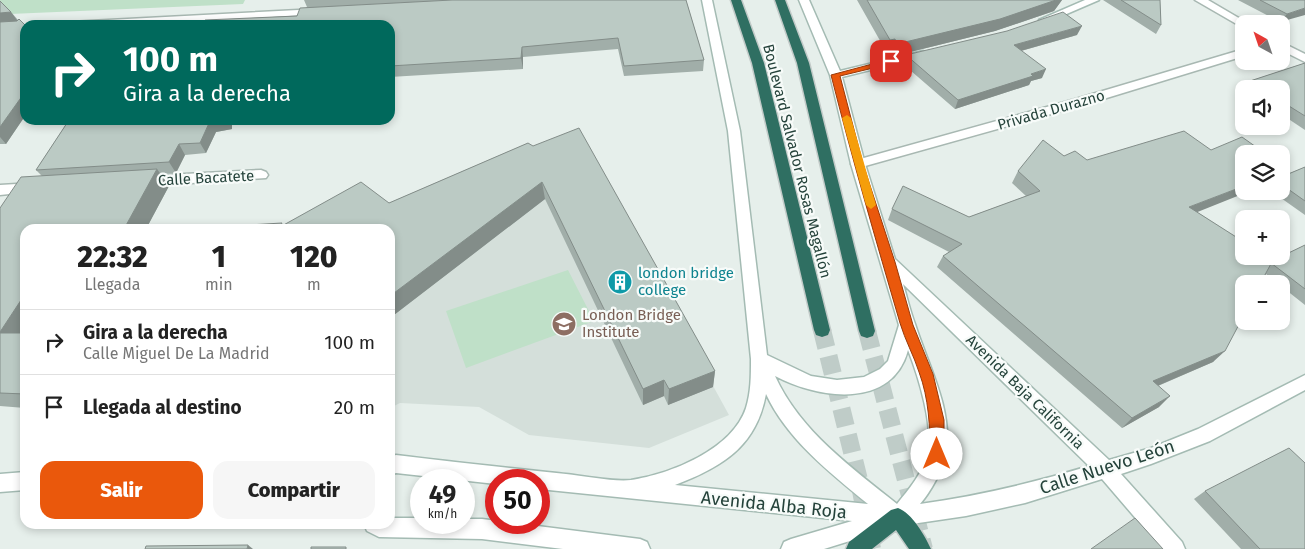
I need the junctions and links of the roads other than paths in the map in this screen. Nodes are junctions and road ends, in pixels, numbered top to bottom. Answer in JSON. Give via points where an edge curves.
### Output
{"nodes":[{"id":1,"x":707,"y":0,"type":"edge"},
{"id":2,"x":736,"y":0,"type":"edge"},
{"id":3,"x":780,"y":0,"type":"edge"},
{"id":4,"x":804,"y":0,"type":"edge"},
{"id":5,"x":1094,"y":0,"type":"edge"},
{"id":6,"x":1200,"y":0,"type":"edge"},
{"id":7,"x":326,"y":12,"type":"edge"},
{"id":8,"x":1235,"y":19,"type":"edge"},
{"id":9,"x":168,"y":20,"type":"edge"},
{"id":10,"x":1032,"y":25,"type":"edge"},
{"id":11,"x":938,"y":50,"type":"edge"},
{"id":12,"x":1290,"y":50,"type":"edge"},
{"id":13,"x":1235,"y":55,"type":"edge"},
{"id":14,"x":1305,"y":58,"type":"edge"},
{"id":15,"x":836,"y":75,"type":"junction"},
{"id":16,"x":858,"y":164,"type":"junction"},
{"id":17,"x":261,"y":175,"type":"dead end"},
{"id":18,"x":136,"y":182,"type":"edge"},
{"id":19,"x":48,"y":187,"type":"edge"},
{"id":20,"x":0,"y":190,"type":"edge"},
{"id":21,"x":890,"y":262,"type":"junction"},
{"id":22,"x":907,"y":325,"type":"junction"},
{"id":23,"x":822,"y":330,"type":"tunnel mouth"},
{"id":24,"x":867,"y":331,"type":"tunnel mouth"},
{"id":25,"x":759,"y":359,"type":"junction"},
{"id":26,"x":1305,"y":382,"type":"edge"},
{"id":27,"x":395,"y":464,"type":"edge"},
{"id":28,"x":1106,"y":470,"type":"junction"},
{"id":29,"x":485,"y":474,"type":"edge"},
{"id":30,"x":20,"y":481,"type":"edge"},
{"id":31,"x":550,"y":481,"type":"edge"},
{"id":32,"x":0,"y":483,"type":"edge"},
{"id":33,"x":626,"y":490,"type":"junction"},
{"id":34,"x":898,"y":517,"type":"junction"},
{"id":35,"x":395,"y":527,"type":"edge"},
{"id":36,"x":640,"y":549,"type":"edge"},
{"id":37,"x":791,"y":549,"type":"edge"},
{"id":38,"x":856,"y":549,"type":"edge"},
{"id":39,"x":921,"y":549,"type":"edge"},
{"id":40,"x":1175,"y":549,"type":"edge"}],
"edges":[{"from":1,"to":25,"type":"main road","via":[[734,131]]},
{"from":2,"to":23,"type":"highway","name":"Boulevard Salvador Rosas Magallón","via":[[758,62]]},
{"from":3,"to":24,"type":"highway","name":"Boulevard Salvador Rosas Magallón","via":[[803,63]]},
{"from":4,"to":15,"type":"main road"},
{"from":5,"to":10,"type":"main road"},
{"from":6,"to":8,"type":"main road"},
{"from":7,"to":9,"type":"main road"},
{"from":11,"to":15,"type":"main road"},
{"from":12,"to":14,"type":"main road"},
{"from":13,"to":16,"type":"main road","name":"Privada Durazno"},
{"from":15,"to":16,"type":"main road"},
{"from":16,"to":21,"type":"main road"},
{"from":17,"to":18,"type":"main road","name":"Calle Bacatete"},
{"from":19,"to":20,"type":"main road"},
{"from":21,"to":22,"type":"main road"},
{"from":21,"to":28,"type":"main road","name":"Avenida Baja California"},
{"from":22,"to":25,"type":"main road","via":[[894,366],[876,382],[824,386],[801,381]]},
{"from":22,"to":34,"type":"main road","via":[[926,374],[937,420],[937,454],[922,488]]},
{"from":25,"to":33,"type":"main road","via":[[760,386],[753,413],[741,433],[721,454],[671,479]]},
{"from":25,"to":34,"type":"main road","via":[[770,389],[802,434]]},
{"from":26,"to":28,"type":"main road","name":"Calle Nuevo León","via":[[1204,435]]},
{"from":27,"to":29,"type":"main road","name":"Avenida Alba Roja"},
{"from":28,"to":34,"type":"main road","name":"Calle Nuevo León","via":[[966,508]]},
{"from":28,"to":40,"type":"main road","name":"Avenida Baja California"},
{"from":30,"to":32,"type":"main road"},
{"from":31,"to":33,"type":"main road","name":"Avenida Alba Roja"},
{"from":33,"to":34,"type":"main road","name":"Avenida Alba Roja"},
{"from":34,"to":37,"type":"main road","name":"Avenida Alba Roja"},
{"from":34,"to":38,"type":"highway"},
{"from":34,"to":39,"type":"highway"},
{"from":35,"to":36,"type":"main road","via":[[482,529]]}]}
